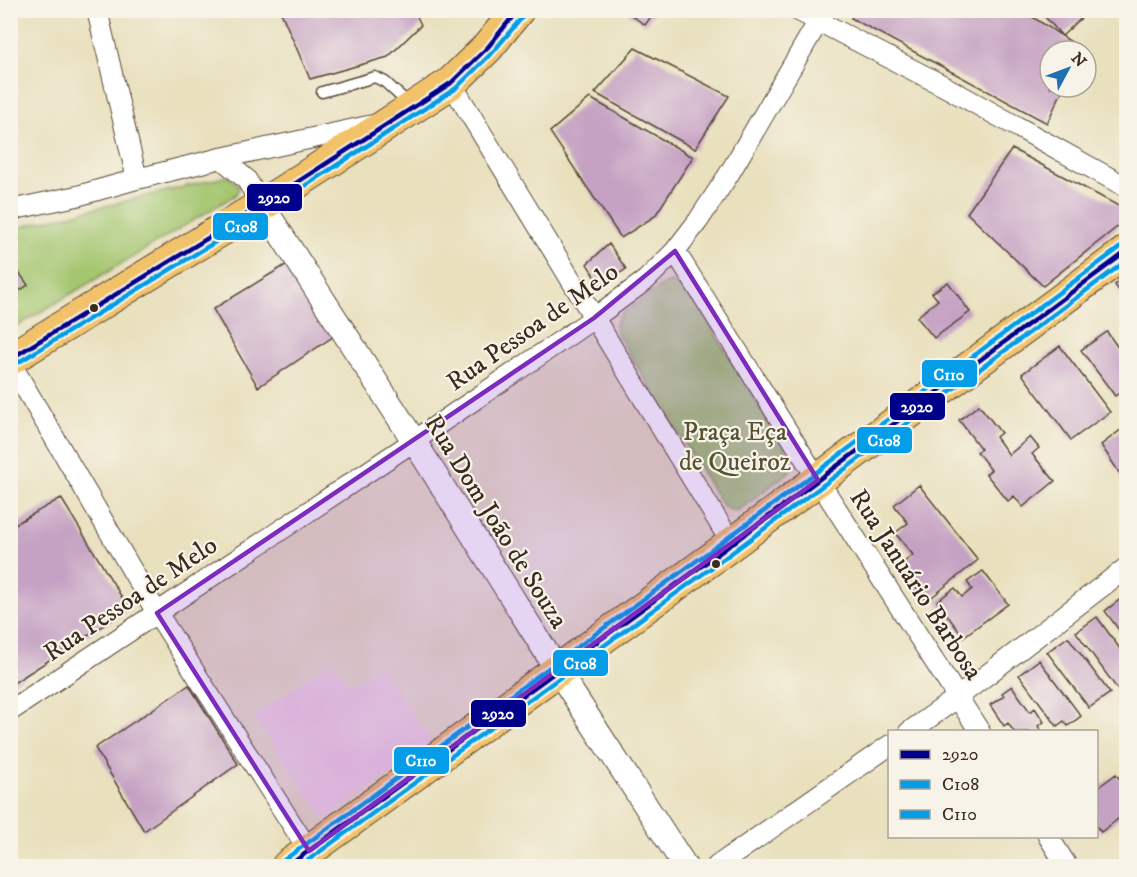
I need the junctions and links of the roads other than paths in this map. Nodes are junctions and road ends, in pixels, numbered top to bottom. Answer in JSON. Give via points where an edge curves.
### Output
{"nodes":[{"id":1,"x":97,"y":10,"type":"edge"},
{"id":2,"x":518,"y":10,"type":"edge"},
{"id":3,"x":797,"y":10,"type":"edge"},
{"id":4,"x":822,"y":16,"type":"edge"},
{"id":5,"x":451,"y":83,"type":"junction"},
{"id":6,"x":322,"y":92,"type":"dead end"},
{"id":7,"x":401,"y":114,"type":"junction"},
{"id":8,"x":220,"y":158,"type":"junction"},
{"id":9,"x":137,"y":179,"type":"junction"},
{"id":10,"x":1126,"y":187,"type":"edge"},
{"id":11,"x":262,"y":205,"type":"junction"},
{"id":12,"x":10,"y":210,"type":"edge"},
{"id":13,"x":675,"y":251,"type":"junction"},
{"id":14,"x":1126,"y":252,"type":"edge"},
{"id":15,"x":594,"y":318,"type":"junction"},
{"id":16,"x":10,"y":361,"type":"edge"},
{"id":17,"x":414,"y":441,"type":"junction"},
{"id":18,"x":818,"y":480,"type":"junction"},
{"id":19,"x":732,"y":544,"type":"junction"},
{"id":20,"x":1126,"y":568,"type":"edge"},
{"id":21,"x":157,"y":613,"type":"junction"},
{"id":22,"x":558,"y":671,"type":"junction"},
{"id":23,"x":958,"y":697,"type":"junction"},
{"id":24,"x":10,"y":711,"type":"edge"},
{"id":25,"x":912,"y":730,"type":"edge"},
{"id":26,"x":979,"y":730,"type":"edge"},
{"id":27,"x":888,"y":746,"type":"edge"},
{"id":28,"x":1049,"y":838,"type":"edge"},
{"id":29,"x":299,"y":859,"type":"edge"},
{"id":30,"x":685,"y":867,"type":"edge"},
{"id":31,"x":717,"y":867,"type":"edge"},
{"id":32,"x":1067,"y":867,"type":"edge"}],
"edges":[{"from":1,"to":9,"type":"street"},
{"from":2,"to":5,"type":"main road"},
{"from":3,"to":4,"type":"street"},
{"from":4,"to":10,"type":"street"},
{"from":4,"to":13,"type":"street","name":"Rua Pessoa de Melo","via":[[699,222]]},
{"from":5,"to":7,"type":"main road"},
{"from":5,"to":15,"type":"street"},
{"from":6,"to":7,"type":"lane","via":[[375,77],[386,82]]},
{"from":7,"to":8,"type":"street"},
{"from":7,"to":11,"type":"main road"},
{"from":8,"to":9,"type":"street"},
{"from":8,"to":11,"type":"street","via":[[246,178]]},
{"from":9,"to":12,"type":"street"},
{"from":11,"to":16,"type":"main road"},
{"from":11,"to":17,"type":"street","name":"Rua Dom João de Souza"},
{"from":13,"to":15,"type":"street","name":"Rua Pessoa de Melo","via":[[646,280]]},
{"from":13,"to":18,"type":"street","name":"Rua Januário Barbosa"},
{"from":14,"to":18,"type":"main road"},
{"from":15,"to":17,"type":"street","name":"Rua Pessoa de Melo"},
{"from":15,"to":19,"type":"street"},
{"from":16,"to":21,"type":"street"},
{"from":17,"to":21,"type":"street","name":"Rua Pessoa de Melo"},
{"from":17,"to":22,"type":"street","name":"Rua Dom João de Souza"},
{"from":18,"to":19,"type":"main road"},
{"from":18,"to":23,"type":"street","name":"Rua Januário Barbosa"},
{"from":19,"to":22,"type":"main road"},
{"from":20,"to":23,"type":"street"},
{"from":21,"to":24,"type":"street","name":"Rua Pessoa de Melo"},
{"from":21,"to":29,"type":"street"},
{"from":22,"to":29,"type":"main road"},
{"from":22,"to":30,"type":"street","name":"Rua Dom João de Souza"},
{"from":23,"to":25,"type":"street"},
{"from":23,"to":26,"type":"street","name":"Rua Januário Barbosa"},
{"from":27,"to":31,"type":"street"},
{"from":28,"to":32,"type":"street"}]}
